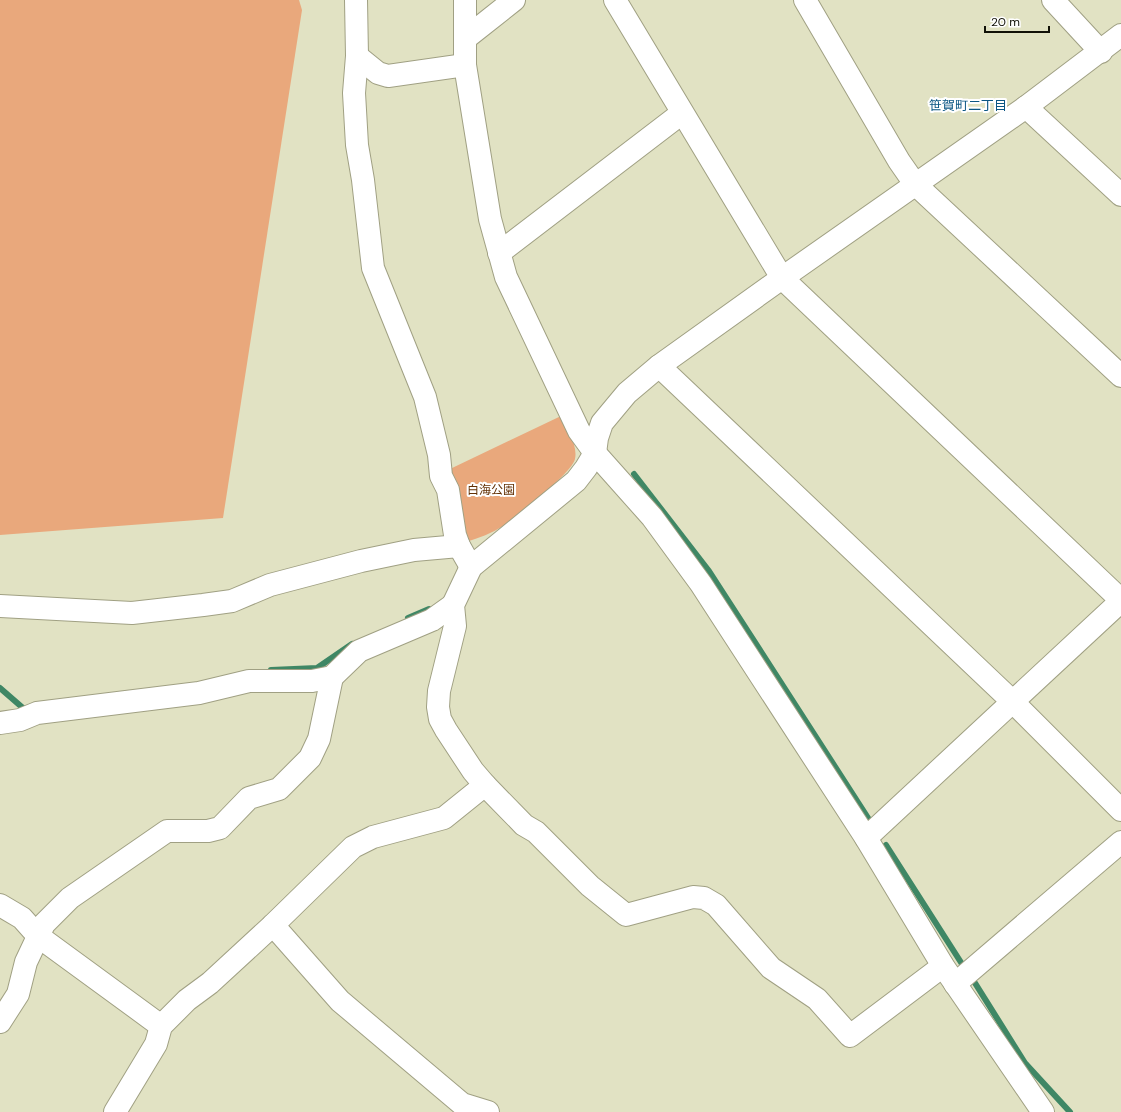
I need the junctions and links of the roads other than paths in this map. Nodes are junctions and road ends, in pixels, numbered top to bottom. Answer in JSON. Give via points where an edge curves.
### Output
{"nodes":[{"id":1,"x":356,"y":0,"type":"edge"},
{"id":2,"x":465,"y":0,"type":"edge"},
{"id":3,"x":514,"y":0,"type":"edge"},
{"id":4,"x":615,"y":0,"type":"edge"},
{"id":5,"x":805,"y":0,"type":"edge"},
{"id":6,"x":1053,"y":0,"type":"edge"},
{"id":7,"x":1121,"y":35,"type":"edge"},
{"id":8,"x":466,"y":38,"type":"junction"},
{"id":9,"x":1101,"y":52,"type":"junction"},
{"id":10,"x":357,"y":56,"type":"junction"},
{"id":11,"x":465,"y":65,"type":"junction"},
{"id":12,"x":1026,"y":107,"type":"junction"},
{"id":13,"x":682,"y":113,"type":"junction"},
{"id":14,"x":915,"y":184,"type":"junction"},
{"id":15,"x":1121,"y":195,"type":"edge"},
{"id":16,"x":498,"y":254,"type":"junction"},
{"id":17,"x":782,"y":278,"type":"junction"},
{"id":18,"x":659,"y":366,"type":"junction"},
{"id":19,"x":1121,"y":376,"type":"edge"},
{"id":20,"x":595,"y":453,"type":"junction"},
{"id":21,"x":459,"y":546,"type":"junction"},
{"id":22,"x":471,"y":567,"type":"junction"},
{"id":23,"x":1121,"y":600,"type":"edge"},
{"id":24,"x":453,"y":605,"type":"junction"},
{"id":25,"x":0,"y":606,"type":"edge"},
{"id":26,"x":332,"y":678,"type":"junction"},
{"id":27,"x":1012,"y":701,"type":"junction"},
{"id":28,"x":0,"y":723,"type":"edge"},
{"id":29,"x":486,"y":785,"type":"junction"},
{"id":30,"x":1121,"y":810,"type":"edge"},
{"id":31,"x":866,"y":838,"type":"junction"},
{"id":32,"x":1121,"y":842,"type":"edge"},
{"id":33,"x":0,"y":906,"type":"edge"},
{"id":34,"x":273,"y":925,"type":"junction"},
{"id":35,"x":38,"y":936,"type":"junction"},
{"id":36,"x":943,"y":966,"type":"junction"},
{"id":37,"x":955,"y":984,"type":"junction"},
{"id":38,"x":0,"y":1022,"type":"edge"},
{"id":39,"x":161,"y":1026,"type":"junction"},
{"id":40,"x":115,"y":1112,"type":"edge"},
{"id":41,"x":488,"y":1112,"type":"edge"},
{"id":42,"x":1043,"y":1112,"type":"edge"}],
"edges":[{"from":1,"to":10,"type":"street"},
{"from":2,"to":8,"type":"street"},
{"from":3,"to":8,"type":"street"},
{"from":4,"to":13,"type":"street"},
{"from":5,"to":14,"type":"street"},
{"from":6,"to":9,"type":"street"},
{"from":7,"to":9,"type":"street"},
{"from":8,"to":11,"type":"street"},
{"from":9,"to":12,"type":"street"},
{"from":10,"to":11,"type":"street","via":[[378,73],[388,76]]},
{"from":10,"to":21,"type":"street","via":[[354,93],[357,145],[373,268],[425,397]]},
{"from":11,"to":16,"type":"street"},
{"from":12,"to":14,"type":"street"},
{"from":12,"to":15,"type":"street"},
{"from":13,"to":16,"type":"street"},
{"from":13,"to":17,"type":"street"},
{"from":14,"to":17,"type":"street"},
{"from":14,"to":19,"type":"street"},
{"from":16,"to":20,"type":"street","via":[[506,278],[571,417]]},
{"from":17,"to":18,"type":"street"},
{"from":17,"to":23,"type":"street"},
{"from":18,"to":20,"type":"street","via":[[627,393],[602,424]]},
{"from":18,"to":27,"type":"street"},
{"from":20,"to":22,"type":"street","via":[[576,480]]},
{"from":20,"to":31,"type":"street","via":[[652,517],[701,584]]},
{"from":21,"to":22,"type":"street"},
{"from":21,"to":25,"type":"street","via":[[414,550],[361,561],[270,585],[232,601],[203,605],[132,613]]},
{"from":22,"to":24,"type":"street"},
{"from":23,"to":27,"type":"street"},
{"from":24,"to":26,"type":"street","via":[[432,620],[359,651]]},
{"from":24,"to":29,"type":"street","via":[[455,626],[439,691],[440,719],[473,771]]},
{"from":26,"to":28,"type":"street","via":[[249,681],[198,693],[37,713],[20,720]]},
{"from":26,"to":35,"type":"street","via":[[319,739],[310,758],[278,790],[249,798],[220,828],[208,831],[167,831],[70,898],[44,924]]},
{"from":27,"to":30,"type":"street"},
{"from":27,"to":31,"type":"street"},
{"from":29,"to":34,"type":"street","via":[[444,818],[373,837],[353,847]]},
{"from":29,"to":36,"type":"street","via":[[524,825],[536,832],[590,886],[626,915],[693,897],[704,898],[716,905],[771,968],[817,999],[850,1036]]},
{"from":31,"to":36,"type":"street"},
{"from":32,"to":37,"type":"street"},
{"from":33,"to":35,"type":"street","via":[[22,918]]},
{"from":34,"to":39,"type":"street"},
{"from":34,"to":41,"type":"street","via":[[340,1001],[462,1104]]},
{"from":35,"to":38,"type":"street","via":[[26,962],[18,994]]},
{"from":35,"to":39,"type":"street"},
{"from":36,"to":37,"type":"street"},
{"from":37,"to":42,"type":"street"},
{"from":39,"to":40,"type":"street","via":[[156,1044]]}]}
